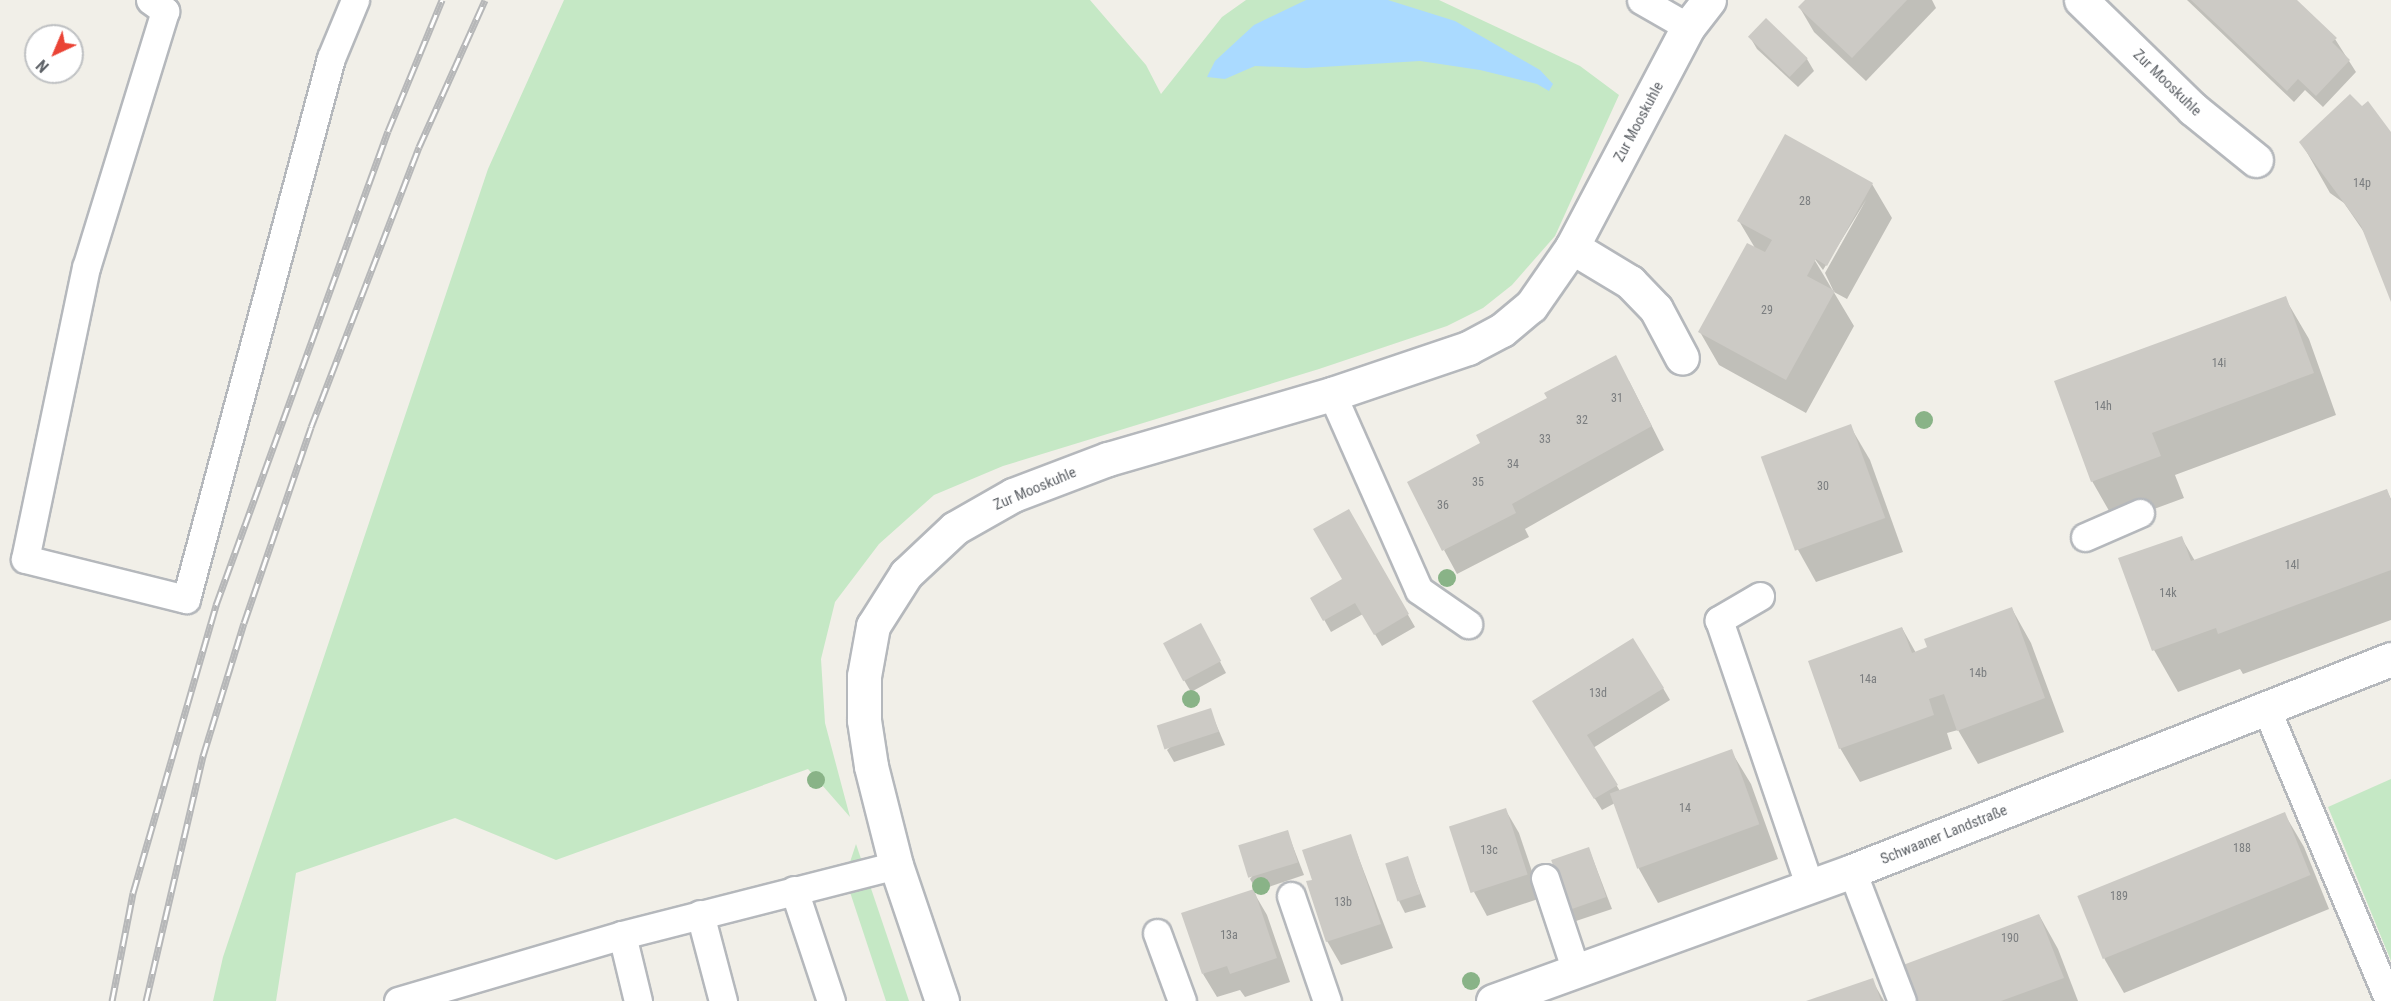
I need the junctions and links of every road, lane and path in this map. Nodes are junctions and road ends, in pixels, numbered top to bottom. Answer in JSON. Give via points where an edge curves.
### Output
{"nodes":[{"id":1,"x":355,"y":0,"type":"edge"},
{"id":2,"x":1641,"y":0,"type":"edge"},
{"id":3,"x":1709,"y":0,"type":"edge"},
{"id":4,"x":2081,"y":0,"type":"edge"},
{"id":5,"x":161,"y":4,"type":"edge"},
{"id":6,"x":1688,"y":27,"type":"junction"},
{"id":7,"x":2256,"y":160,"type":"dead end"},
{"id":8,"x":1572,"y":247,"type":"junction"},
{"id":9,"x":1682,"y":358,"type":"dead end"},
{"id":10,"x":1332,"y":394,"type":"junction"},
{"id":11,"x":2140,"y":513,"type":"dead end"},
{"id":12,"x":2085,"y":537,"type":"dead end"},
{"id":13,"x":1760,"y":596,"type":"dead end"},
{"id":14,"x":1468,"y":624,"type":"dead end"},
{"id":15,"x":2391,"y":659,"type":"edge"},
{"id":16,"x":2266,"y":708,"type":"junction"},
{"id":17,"x":896,"y":866,"type":"junction"},
{"id":18,"x":1852,"y":871,"type":"junction"},
{"id":19,"x":1545,"y":878,"type":"dead end"},
{"id":20,"x":1810,"y":887,"type":"junction"},
{"id":21,"x":794,"y":890,"type":"junction"},
{"id":22,"x":1291,"y":896,"type":"dead end"},
{"id":23,"x":700,"y":914,"type":"junction"},
{"id":24,"x":1157,"y":933,"type":"dead end"},
{"id":25,"x":622,"y":935,"type":"junction"},
{"id":26,"x":1576,"y":971,"type":"junction"},
{"id":27,"x":398,"y":1001,"type":"edge"},
{"id":28,"x":638,"y":1001,"type":"edge"},
{"id":29,"x":723,"y":1001,"type":"edge"},
{"id":30,"x":831,"y":1001,"type":"edge"},
{"id":31,"x":942,"y":1001,"type":"edge"},
{"id":32,"x":1182,"y":1001,"type":"edge"},
{"id":33,"x":1327,"y":1001,"type":"edge"},
{"id":34,"x":1493,"y":1001,"type":"edge"},
{"id":35,"x":1902,"y":1001,"type":"edge"},
{"id":36,"x":2389,"y":1001,"type":"edge"}],
"edges":[{"from":1,"to":5,"type":"lane","via":[[331,58],[186,599],[25,558],[86,267]]},
{"from":2,"to":6,"type":"lane"},
{"from":3,"to":6,"type":"street","name":"Zur Mooskuhle"},
{"from":4,"to":7,"type":"street","name":"Zur Mooskuhle","via":[[2193,109]]},
{"from":6,"to":8,"type":"street","name":"Zur Mooskuhle"},
{"from":8,"to":9,"type":"street","via":[[1630,282],[1656,309]]},
{"from":8,"to":10,"type":"street","name":"Zur Mooskuhle","via":[[1531,306],[1502,330],[1468,348]]},
{"from":10,"to":14,"type":"lane","via":[[1419,590]]},
{"from":10,"to":17,"type":"street","name":"Zur Mooskuhle","via":[[1108,459],[1013,495],[955,528],[906,574],[873,626],[864,676],[864,720],[871,766]]},
{"from":11,"to":12,"type":"lane"},
{"from":13,"to":20,"type":"lane","via":[[1719,620]]},
{"from":15,"to":16,"type":"street","name":"Schwaaner Landstraße"},
{"from":16,"to":18,"type":"street","name":"Schwaaner Landstraße"},
{"from":16,"to":36,"type":"lane"},
{"from":17,"to":21,"type":"lane"},
{"from":17,"to":31,"type":"street","name":"Zur Mooskuhle"},
{"from":18,"to":20,"type":"street","name":"Schwaaner Landstraße"},
{"from":18,"to":35,"type":"lane"},
{"from":19,"to":26,"type":"lane"},
{"from":20,"to":26,"type":"street","name":"Schwaaner Landstraße"},
{"from":21,"to":23,"type":"lane"},
{"from":21,"to":30,"type":"lane"},
{"from":22,"to":33,"type":"lane"},
{"from":23,"to":25,"type":"lane"},
{"from":23,"to":29,"type":"lane"},
{"from":24,"to":32,"type":"lane"},
{"from":25,"to":27,"type":"lane"},
{"from":25,"to":28,"type":"lane"},
{"from":26,"to":34,"type":"street","name":"Schwaaner Landstraße"}]}
